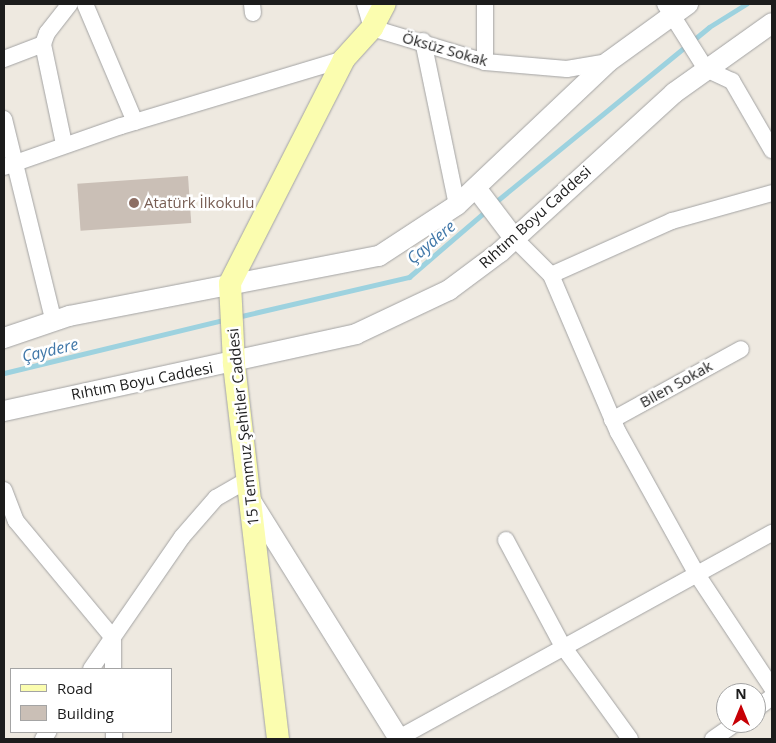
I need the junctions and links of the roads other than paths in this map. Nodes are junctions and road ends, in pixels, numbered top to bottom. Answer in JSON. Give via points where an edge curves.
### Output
{"nodes":[{"id":1,"x":70,"y":4,"type":"edge"},
{"id":2,"x":85,"y":4,"type":"edge"},
{"id":3,"x":365,"y":4,"type":"edge"},
{"id":4,"x":384,"y":4,"type":"edge"},
{"id":5,"x":485,"y":4,"type":"edge"},
{"id":6,"x":675,"y":7,"type":"edge"},
{"id":7,"x":772,"y":23,"type":"edge"},
{"id":8,"x":372,"y":28,"type":"junction"},
{"id":9,"x":424,"y":41,"type":"junction"},
{"id":10,"x":43,"y":44,"type":"junction"},
{"id":11,"x":4,"y":59,"type":"edge"},
{"id":12,"x":344,"y":60,"type":"junction"},
{"id":13,"x":485,"y":62,"type":"junction"},
{"id":14,"x":608,"y":62,"type":"junction"},
{"id":15,"x":706,"y":69,"type":"junction"},
{"id":16,"x":4,"y":119,"type":"edge"},
{"id":17,"x":135,"y":122,"type":"junction"},
{"id":18,"x":64,"y":144,"type":"junction"},
{"id":19,"x":772,"y":150,"type":"edge"},
{"id":20,"x":10,"y":165,"type":"edge"},
{"id":21,"x":476,"y":188,"type":"junction"},
{"id":22,"x":772,"y":193,"type":"edge"},
{"id":23,"x":457,"y":205,"type":"junction"},
{"id":24,"x":514,"y":238,"type":"junction"},
{"id":25,"x":551,"y":275,"type":"junction"},
{"id":26,"x":231,"y":291,"type":"junction"},
{"id":27,"x":54,"y":322,"type":"junction"},
{"id":28,"x":4,"y":338,"type":"edge"},
{"id":29,"x":741,"y":349,"type":"dead end"},
{"id":30,"x":233,"y":354,"type":"junction"},
{"id":31,"x":4,"y":411,"type":"edge"},
{"id":32,"x":612,"y":420,"type":"junction"},
{"id":33,"x":4,"y":490,"type":"edge"},
{"id":34,"x":249,"y":490,"type":"junction"},
{"id":35,"x":772,"y":533,"type":"edge"},
{"id":36,"x":506,"y":540,"type":"dead end"},
{"id":37,"x":696,"y":573,"type":"junction"},
{"id":38,"x":113,"y":638,"type":"junction"},
{"id":39,"x":562,"y":645,"type":"junction"},
{"id":40,"x":92,"y":668,"type":"edge"},
{"id":41,"x":113,"y":668,"type":"edge"},
{"id":42,"x":772,"y":688,"type":"edge"},
{"id":43,"x":278,"y":739,"type":"edge"},
{"id":44,"x":398,"y":739,"type":"edge"},
{"id":45,"x":630,"y":739,"type":"edge"}],
"edges":[{"from":1,"to":10,"type":"street","via":[[47,32]]},
{"from":2,"to":17,"type":"street"},
{"from":3,"to":8,"type":"street"},
{"from":4,"to":8,"type":"main road","name":"15 Temmuz Şehitler Caddesi"},
{"from":5,"to":13,"type":"street"},
{"from":6,"to":14,"type":"street"},
{"from":6,"to":15,"type":"street"},
{"from":7,"to":15,"type":"street","name":"Rıhtım Boyu Caddesi"},
{"from":8,"to":9,"type":"street","name":"Öksüz Sokak"},
{"from":8,"to":12,"type":"main road","name":"15 Temmuz Şehitler Caddesi"},
{"from":9,"to":13,"type":"street","name":"Öksüz Sokak"},
{"from":9,"to":23,"type":"street"},
{"from":10,"to":11,"type":"street"},
{"from":10,"to":18,"type":"street"},
{"from":12,"to":17,"type":"street"},
{"from":12,"to":26,"type":"main road","name":"15 Temmuz Şehitler Caddesi"},
{"from":13,"to":14,"type":"street","name":"Öksüz Sokak","via":[[566,69]]},
{"from":14,"to":21,"type":"street"},
{"from":15,"to":19,"type":"street","via":[[732,81]]},
{"from":15,"to":24,"type":"street","name":"Rıhtım Boyu Caddesi","via":[[621,139]]},
{"from":16,"to":20,"type":"street"},
{"from":17,"to":18,"type":"street"},
{"from":18,"to":20,"type":"street"},
{"from":20,"to":27,"type":"street"},
{"from":21,"to":23,"type":"street"},
{"from":21,"to":24,"type":"street"},
{"from":22,"to":25,"type":"street","via":[[672,221]]},
{"from":23,"to":26,"type":"street","via":[[379,256]]},
{"from":24,"to":25,"type":"street"},
{"from":24,"to":30,"type":"street","name":"Rıhtım Boyu Caddesi","via":[[449,290],[356,334]]},
{"from":25,"to":32,"type":"street"},
{"from":26,"to":27,"type":"street"},
{"from":26,"to":30,"type":"main road","name":"15 Temmuz Şehitler Caddesi"},
{"from":27,"to":28,"type":"street"},
{"from":29,"to":32,"type":"street","name":"Bilen Sokak"},
{"from":30,"to":31,"type":"street","name":"Rıhtım Boyu Caddesi"},
{"from":30,"to":34,"type":"main road","name":"15 Temmuz Şehitler Caddesi"},
{"from":32,"to":37,"type":"street"},
{"from":33,"to":38,"type":"street","via":[[16,521]]},
{"from":34,"to":38,"type":"street","via":[[216,498],[204,511]]},
{"from":34,"to":43,"type":"main road","name":"15 Temmuz Şehitler Caddesi"},
{"from":34,"to":44,"type":"street"},
{"from":35,"to":37,"type":"street"},
{"from":36,"to":39,"type":"street"},
{"from":37,"to":39,"type":"street"},
{"from":37,"to":42,"type":"street"},
{"from":38,"to":40,"type":"street"},
{"from":38,"to":41,"type":"street"},
{"from":39,"to":44,"type":"street","via":[[476,699]]},
{"from":39,"to":45,"type":"street"}]}
